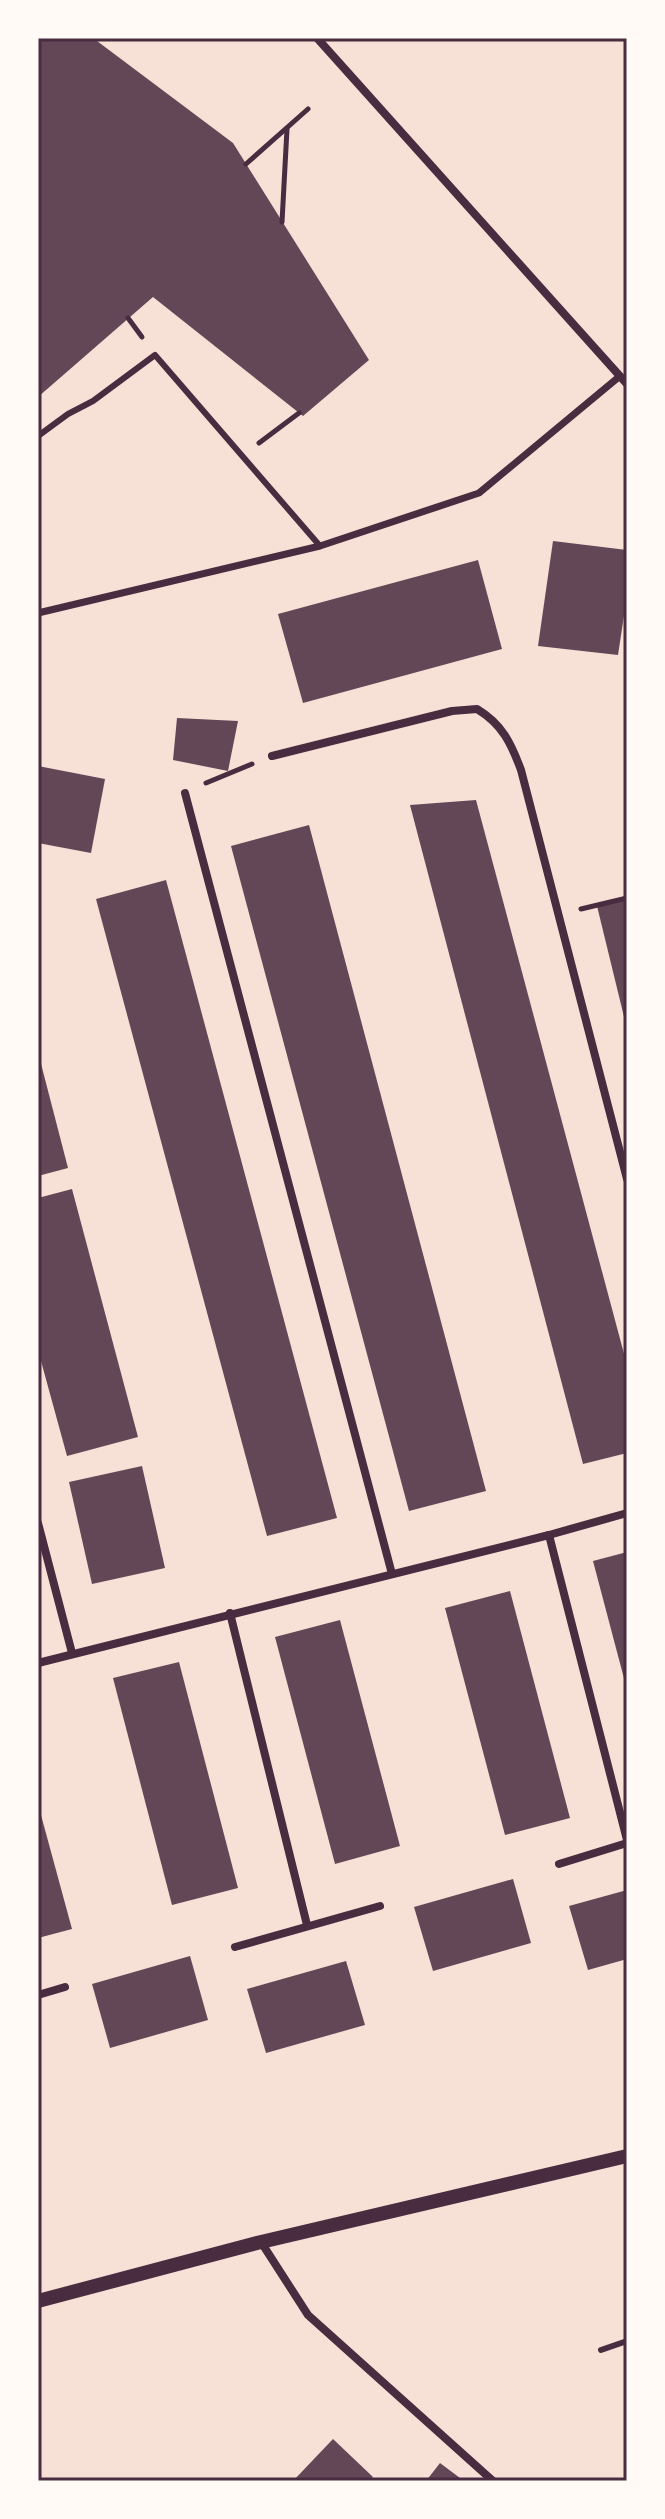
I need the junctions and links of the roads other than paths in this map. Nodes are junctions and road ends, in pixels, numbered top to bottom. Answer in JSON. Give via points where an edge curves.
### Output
{"nodes":[{"id":1,"x":317,"y":38,"type":"edge"},
{"id":2,"x":620,"y":376,"type":"junction"},
{"id":3,"x":627,"y":384,"type":"edge"},
{"id":4,"x":38,"y":436,"type":"edge"},
{"id":5,"x":320,"y":546,"type":"junction"},
{"id":6,"x":38,"y":613,"type":"edge"},
{"id":7,"x":272,"y":756,"type":"road end"},
{"id":8,"x":185,"y":793,"type":"road end"},
{"id":9,"x":627,"y":1179,"type":"edge"},
{"id":10,"x":627,"y":1513,"type":"edge"},
{"id":11,"x":38,"y":1523,"type":"edge"},
{"id":12,"x":549,"y":1535,"type":"junction"},
{"id":13,"x":392,"y":1574,"type":"junction"},
{"id":14,"x":230,"y":1613,"type":"junction"},
{"id":15,"x":72,"y":1653,"type":"junction"},
{"id":16,"x":38,"y":1663,"type":"edge"},
{"id":17,"x":627,"y":1842,"type":"edge"},
{"id":18,"x":559,"y":1864,"type":"dead end"},
{"id":19,"x":380,"y":1906,"type":"dead end"},
{"id":20,"x":307,"y":1925,"type":"junction"},
{"id":21,"x":235,"y":1947,"type":"dead end"},
{"id":22,"x":65,"y":1987,"type":"dead end"},
{"id":23,"x":38,"y":1995,"type":"edge"},
{"id":24,"x":627,"y":2156,"type":"edge"},
{"id":25,"x":261,"y":2242,"type":"junction"},
{"id":26,"x":38,"y":2301,"type":"edge"},
{"id":27,"x":627,"y":2341,"type":"edge"},
{"id":28,"x":601,"y":2350,"type":"dead end"},
{"id":29,"x":493,"y":2481,"type":"edge"}],
"edges":[{"from":1,"to":2,"type":"street"},
{"from":2,"to":3,"type":"street"},
{"from":2,"to":5,"type":"street","via":[[479,493]]},
{"from":4,"to":5,"type":"lane","via":[[155,355]]},
{"from":5,"to":6,"type":"street"},
{"from":7,"to":9,"type":"street","via":[[452,711],[477,709],[502,728],[513,746]]},
{"from":8,"to":13,"type":"street"},
{"from":10,"to":12,"type":"street"},
{"from":11,"to":15,"type":"street"},
{"from":12,"to":13,"type":"street"},
{"from":12,"to":17,"type":"street"},
{"from":13,"to":14,"type":"street"},
{"from":14,"to":15,"type":"street"},
{"from":14,"to":20,"type":"street"},
{"from":15,"to":16,"type":"street"},
{"from":17,"to":18,"type":"street"},
{"from":19,"to":20,"type":"street"},
{"from":20,"to":21,"type":"street"},
{"from":22,"to":23,"type":"street"},
{"from":24,"to":25,"type":"street"},
{"from":25,"to":26,"type":"street"},
{"from":25,"to":29,"type":"street","via":[[308,2315]]},
{"from":27,"to":28,"type":"lane"}]}
